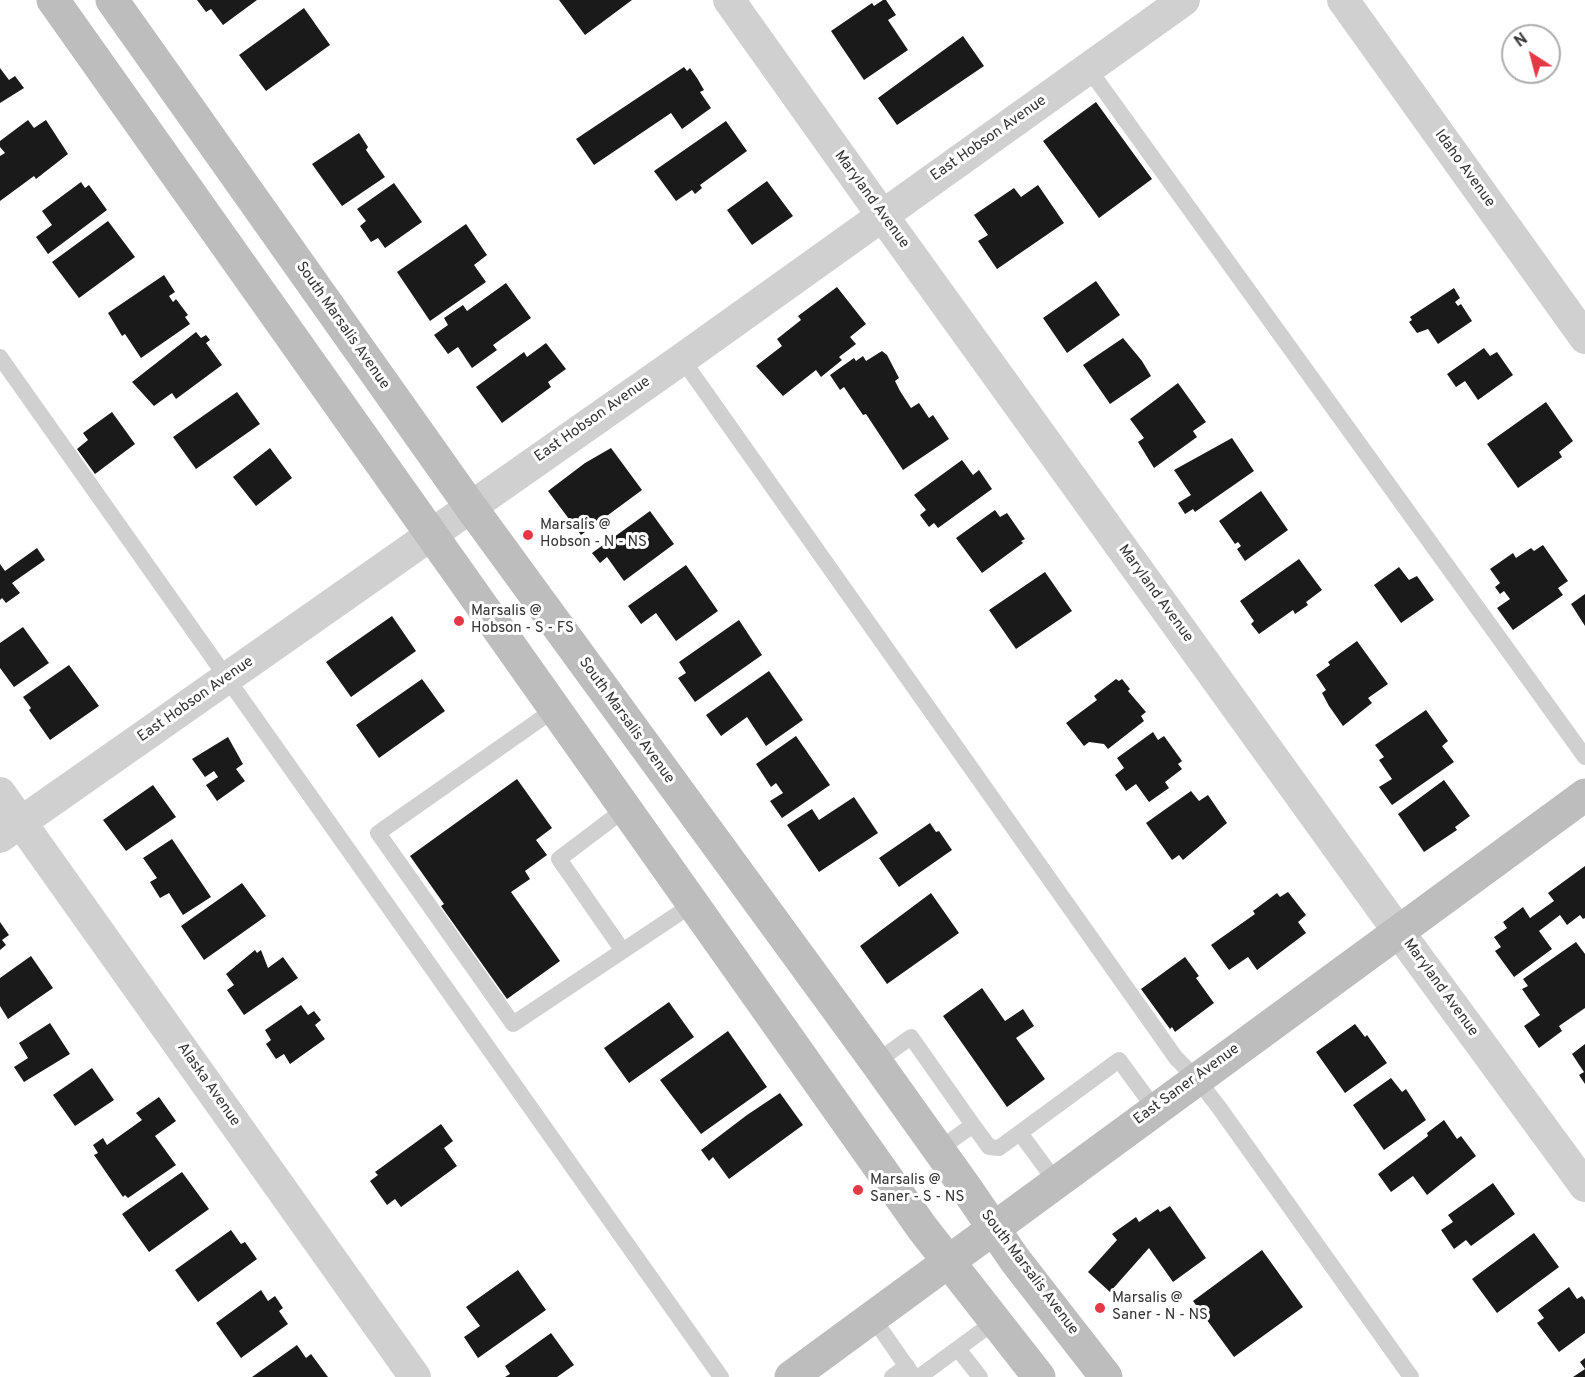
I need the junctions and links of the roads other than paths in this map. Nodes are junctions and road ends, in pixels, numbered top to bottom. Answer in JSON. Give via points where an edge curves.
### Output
{"nodes":[{"id":1,"x":53,"y":0,"type":"edge"},
{"id":2,"x":112,"y":0,"type":"edge"},
{"id":3,"x":729,"y":0,"type":"edge"},
{"id":4,"x":1184,"y":0,"type":"edge"},
{"id":5,"x":1343,"y":0,"type":"edge"},
{"id":6,"x":1088,"y":68,"type":"junction"},
{"id":7,"x":882,"y":215,"type":"junction"},
{"id":8,"x":1585,"y":338,"type":"edge"},
{"id":9,"x":0,"y":357,"type":"edge"},
{"id":10,"x":682,"y":359,"type":"junction"},
{"id":11,"x":470,"y":506,"type":"junction"},
{"id":12,"x":431,"y":534,"type":"junction"},
{"id":13,"x":228,"y":677,"type":"junction"},
{"id":14,"x":555,"y":709,"type":"junction"},
{"id":15,"x":1585,"y":757,"type":"edge"},
{"id":16,"x":0,"y":793,"type":"edge"},
{"id":17,"x":1585,"y":795,"type":"edge"},
{"id":18,"x":625,"y":808,"type":"junction"},
{"id":19,"x":10,"y":830,"type":"edge"},
{"id":20,"x":693,"y":903,"type":"junction"},
{"id":21,"x":1398,"y":931,"type":"junction"},
{"id":22,"x":623,"y":951,"type":"junction"},
{"id":23,"x":876,"y":1062,"type":"junction"},
{"id":24,"x":1196,"y":1078,"type":"junction"},
{"id":25,"x":1155,"y":1109,"type":"junction"},
{"id":26,"x":973,"y":1125,"type":"junction"},
{"id":27,"x":1020,"y":1133,"type":"junction"},
{"id":28,"x":938,"y":1150,"type":"junction"},
{"id":29,"x":1056,"y":1182,"type":"junction"},
{"id":30,"x":1585,"y":1186,"type":"edge"},
{"id":31,"x":994,"y":1228,"type":"junction"},
{"id":32,"x":948,"y":1262,"type":"junction"},
{"id":33,"x":873,"y":1318,"type":"junction"},
{"id":34,"x":994,"y":1322,"type":"junction"},
{"id":35,"x":958,"y":1349,"type":"junction"},
{"id":36,"x":913,"y":1373,"type":"edge"},
{"id":37,"x":797,"y":1375,"type":"edge"},
{"id":38,"x":415,"y":1377,"type":"edge"},
{"id":39,"x":721,"y":1377,"type":"edge"},
{"id":40,"x":892,"y":1377,"type":"edge"},
{"id":41,"x":980,"y":1377,"type":"edge"},
{"id":42,"x":1039,"y":1377,"type":"edge"},
{"id":43,"x":1106,"y":1377,"type":"edge"},
{"id":44,"x":1411,"y":1377,"type":"edge"}],
"edges":[{"from":1,"to":12,"type":"main road"},
{"from":2,"to":11,"type":"main road","name":"South Marsalis Avenue"},
{"from":3,"to":7,"type":"street","name":"Maryland Avenue"},
{"from":4,"to":6,"type":"street","name":"East Hobson Avenue"},
{"from":5,"to":8,"type":"street","name":"Idaho Avenue"},
{"from":6,"to":7,"type":"street","name":"East Hobson Avenue"},
{"from":6,"to":15,"type":"lane"},
{"from":7,"to":10,"type":"street","name":"East Hobson Avenue"},
{"from":7,"to":21,"type":"street","name":"Maryland Avenue"},
{"from":9,"to":13,"type":"lane"},
{"from":10,"to":11,"type":"street","name":"East Hobson Avenue"},
{"from":10,"to":24,"type":"lane","via":[[1169,1048]]},
{"from":11,"to":12,"type":"street","name":"East Hobson Avenue"},
{"from":11,"to":23,"type":"main road","name":"South Marsalis Avenue"},
{"from":12,"to":13,"type":"street","name":"East Hobson Avenue"},
{"from":12,"to":14,"type":"main road"},
{"from":13,"to":19,"type":"street","name":"East Hobson Avenue"},
{"from":13,"to":39,"type":"lane"},
{"from":14,"to":18,"type":"main road"},
{"from":14,"to":22,"type":"lane","via":[[378,833],[513,1024]]},
{"from":16,"to":19,"type":"street","name":"Alaska Avenue"},
{"from":17,"to":21,"type":"main road","name":"East Saner Avenue"},
{"from":18,"to":20,"type":"main road"},
{"from":18,"to":22,"type":"lane","via":[[559,859]]},
{"from":19,"to":38,"type":"street","name":"Alaska Avenue"},
{"from":20,"to":22,"type":"lane"},
{"from":20,"to":32,"type":"main road"},
{"from":21,"to":24,"type":"main road","name":"East Saner Avenue"},
{"from":21,"to":30,"type":"street","name":"Maryland Avenue"},
{"from":23,"to":26,"type":"lane","via":[[911,1037]]},
{"from":23,"to":28,"type":"main road","name":"South Marsalis Avenue"},
{"from":24,"to":25,"type":"main road","name":"East Saner Avenue"},
{"from":24,"to":44,"type":"lane"},
{"from":25,"to":27,"type":"lane","via":[[1119,1060]]},
{"from":25,"to":29,"type":"main road","name":"East Saner Avenue"},
{"from":26,"to":27,"type":"lane","via":[[989,1147],[999,1148]]},
{"from":26,"to":28,"type":"lane"},
{"from":27,"to":29,"type":"lane"},
{"from":28,"to":31,"type":"main road","name":"South Marsalis Avenue"},
{"from":29,"to":31,"type":"main road","name":"East Saner Avenue"},
{"from":31,"to":32,"type":"main road","name":"East Saner Avenue"},
{"from":31,"to":43,"type":"main road","name":"South Marsalis Avenue"},
{"from":32,"to":33,"type":"main road","name":"East Saner Avenue"},
{"from":32,"to":34,"type":"main road"},
{"from":33,"to":36,"type":"lane"},
{"from":33,"to":37,"type":"main road","name":"East Saner Avenue"},
{"from":34,"to":35,"type":"lane"},
{"from":34,"to":42,"type":"main road"},
{"from":35,"to":36,"type":"lane"},
{"from":35,"to":41,"type":"lane"},
{"from":36,"to":40,"type":"lane"}]}
